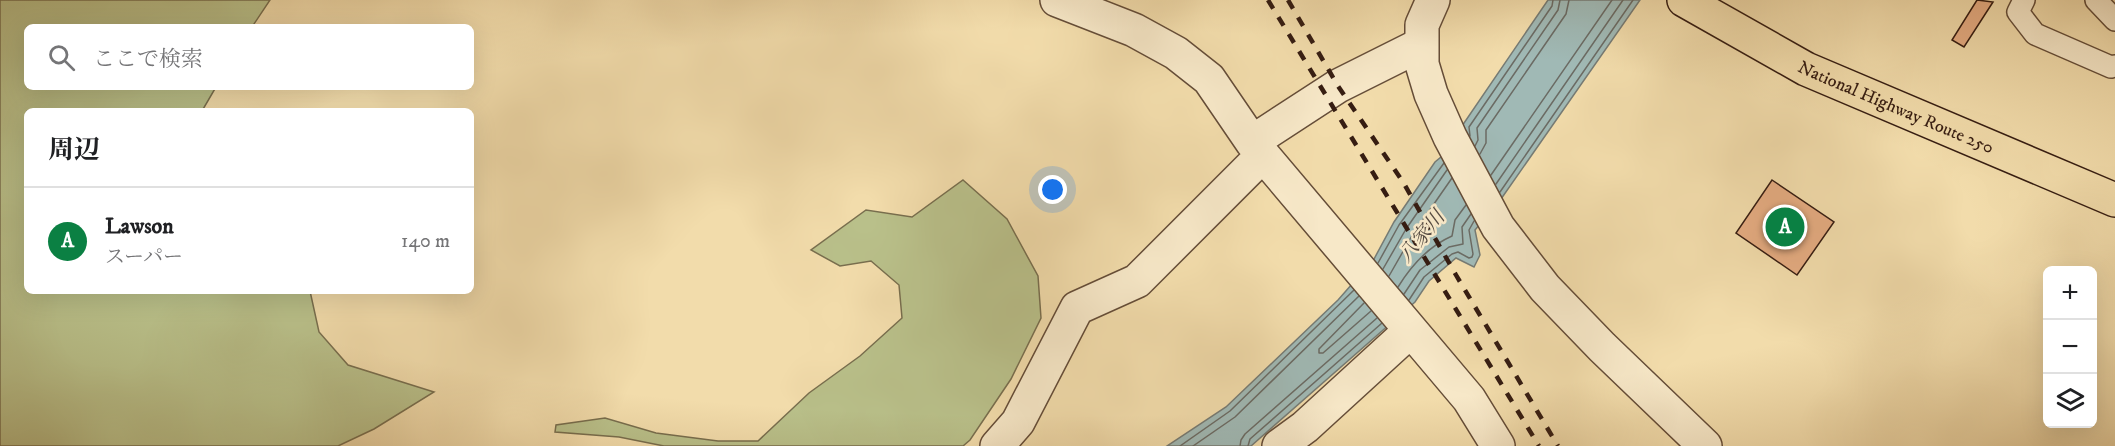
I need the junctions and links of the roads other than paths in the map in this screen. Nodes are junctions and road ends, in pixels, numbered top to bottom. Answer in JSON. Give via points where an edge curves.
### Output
{"nodes":[{"id":1,"x":1057,"y":0,"type":"edge"},
{"id":2,"x":1433,"y":0,"type":"edge"},
{"id":3,"x":1684,"y":0,"type":"edge"},
{"id":4,"x":2024,"y":0,"type":"edge"},
{"id":5,"x":2096,"y":0,"type":"edge"},
{"id":6,"x":2115,"y":20,"type":"edge"},
{"id":7,"x":1420,"y":45,"type":"junction"},
{"id":8,"x":2115,"y":66,"type":"edge"},
{"id":9,"x":1257,"y":148,"type":"junction"},
{"id":10,"x":2115,"y":200,"type":"edge"},
{"id":11,"x":1410,"y":331,"type":"junction"},
{"id":12,"x":1313,"y":436,"type":"edge"},
{"id":13,"x":997,"y":446,"type":"edge"},
{"id":14,"x":1279,"y":446,"type":"edge"},
{"id":15,"x":1498,"y":446,"type":"edge"},
{"id":16,"x":1705,"y":446,"type":"edge"}],
"edges":[{"from":1,"to":9,"type":"street","via":[[1134,30],[1176,53],[1209,79]]},
{"from":2,"to":7,"type":"street","via":[[1422,25]]},
{"from":3,"to":10,"type":"highway","name":"National Highway Route 250","via":[[1806,69]]},
{"from":4,"to":8,"type":"lane","via":[[2018,12],[2035,33]]},
{"from":5,"to":6,"type":"lane"},
{"from":7,"to":9,"type":"street","via":[[1338,86]]},
{"from":7,"to":16,"type":"street","via":[[1431,94],[1497,227],[1545,288]]},
{"from":9,"to":11,"type":"street"},
{"from":9,"to":13,"type":"street","via":[[1137,281],[1077,308],[1018,422]]},
{"from":11,"to":12,"type":"street"},
{"from":11,"to":15,"type":"street","via":[[1469,399]]},
{"from":12,"to":14,"type":"street"}]}
